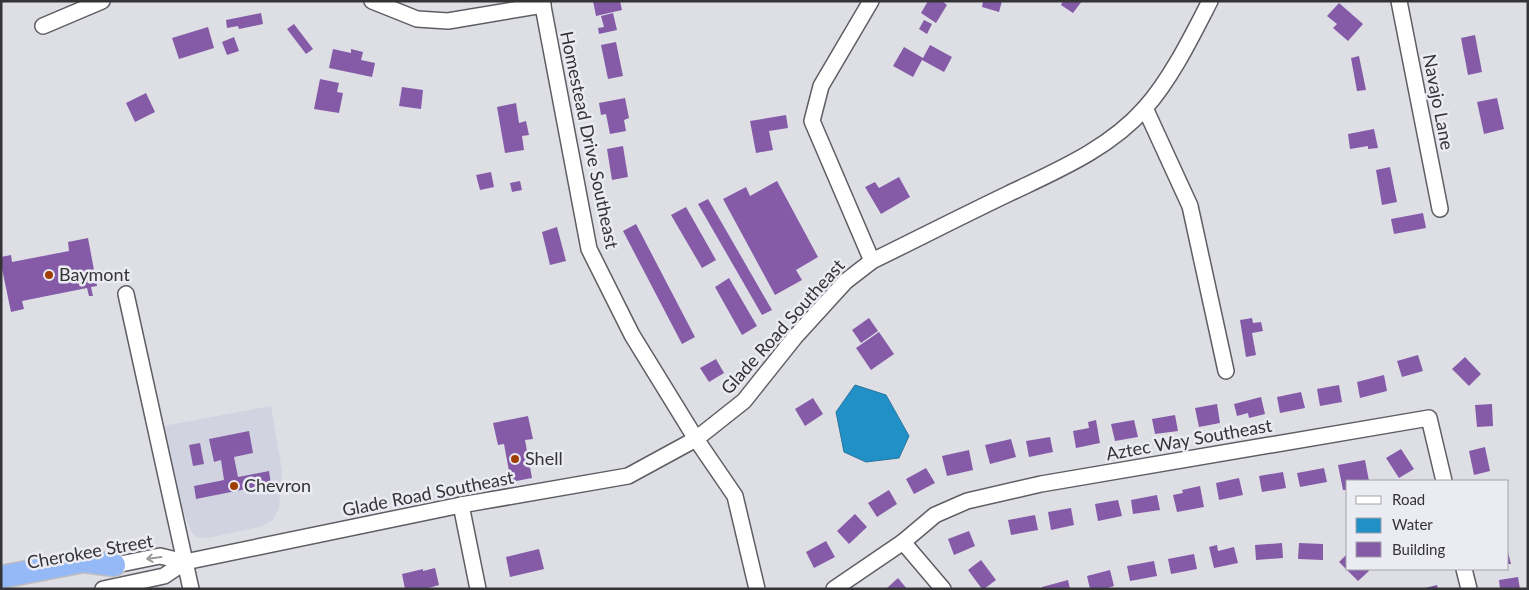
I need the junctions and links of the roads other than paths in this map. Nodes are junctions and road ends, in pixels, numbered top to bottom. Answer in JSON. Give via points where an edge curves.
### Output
{"nodes":[{"id":1,"x":102,"y":1,"type":"edge"},
{"id":2,"x":372,"y":1,"type":"edge"},
{"id":3,"x":871,"y":1,"type":"edge"},
{"id":4,"x":1210,"y":1,"type":"edge"},
{"id":5,"x":1399,"y":1,"type":"edge"},
{"id":6,"x":542,"y":3,"type":"edge"},
{"id":7,"x":44,"y":26,"type":"dead end"},
{"id":8,"x":1145,"y":108,"type":"junction"},
{"id":9,"x":1440,"y":209,"type":"dead end"},
{"id":10,"x":872,"y":261,"type":"junction"},
{"id":11,"x":126,"y":294,"type":"dead end"},
{"id":12,"x":1226,"y":371,"type":"dead end"},
{"id":13,"x":696,"y":439,"type":"junction"},
{"id":14,"x":1444,"y":480,"type":"edge"},
{"id":15,"x":461,"y":506,"type":"junction"},
{"id":16,"x":903,"y":542,"type":"junction"},
{"id":17,"x":185,"y":562,"type":"junction"},
{"id":18,"x":114,"y":565,"type":"junction"},
{"id":19,"x":1464,"y":570,"type":"edge"},
{"id":20,"x":1,"y":577,"type":"edge"},
{"id":21,"x":1,"y":587,"type":"edge"},
{"id":22,"x":103,"y":589,"type":"edge"},
{"id":23,"x":140,"y":589,"type":"edge"},
{"id":24,"x":155,"y":589,"type":"edge"},
{"id":25,"x":191,"y":589,"type":"edge"},
{"id":26,"x":478,"y":589,"type":"edge"},
{"id":27,"x":757,"y":589,"type":"edge"},
{"id":28,"x":834,"y":589,"type":"edge"},
{"id":29,"x":944,"y":589,"type":"edge"},
{"id":30,"x":1469,"y":589,"type":"edge"}],
"edges":[{"from":1,"to":7,"type":"street"},
{"from":2,"to":6,"type":"street","via":[[417,19],[448,21]]},
{"from":3,"to":10,"type":"street","via":[[821,86],[812,121]]},
{"from":4,"to":8,"type":"street","name":"Glade Road Southeast","via":[[1167,79]]},
{"from":5,"to":9,"type":"street","name":"Navajo Lane"},
{"from":6,"to":13,"type":"street","name":"Homestead Drive Southeast","via":[[589,249],[632,336]]},
{"from":8,"to":10,"type":"street","name":"Glade Road Southeast","via":[[1114,137],[1071,162]]},
{"from":8,"to":12,"type":"street","via":[[1190,206]]},
{"from":10,"to":13,"type":"street","name":"Glade Road Southeast","via":[[846,282],[795,337],[744,401]]},
{"from":11,"to":17,"type":"street"},
{"from":13,"to":15,"type":"street","name":"Glade Road Southeast","via":[[628,476]]},
{"from":13,"to":27,"type":"street","name":"Homestead Drive Southeast","via":[[735,496]]},
{"from":14,"to":16,"type":"street","name":"Aztec Way Southeast","via":[[1429,418],[1032,486],[967,502],[934,515]]},
{"from":15,"to":17,"type":"street","name":"Glade Road Southeast"},
{"from":15,"to":26,"type":"street"},
{"from":16,"to":28,"type":"street","name":"Aztec Way Southeast"},
{"from":16,"to":29,"type":"street"},
{"from":17,"to":18,"type":"street","name":"Cherokee Street","one_way":true,"via":[[160,556]]},
{"from":17,"to":22,"type":"street","name":"Glade Road Southeast","via":[[164,576]]},
{"from":17,"to":25,"type":"street"},
{"from":18,"to":20,"type":"highway","via":[[84,561]]},
{"from":18,"to":21,"type":"street","name":"Cherokee Street"},
{"from":19,"to":30,"type":"street"},
{"from":23,"to":24,"type":"street"}]}
